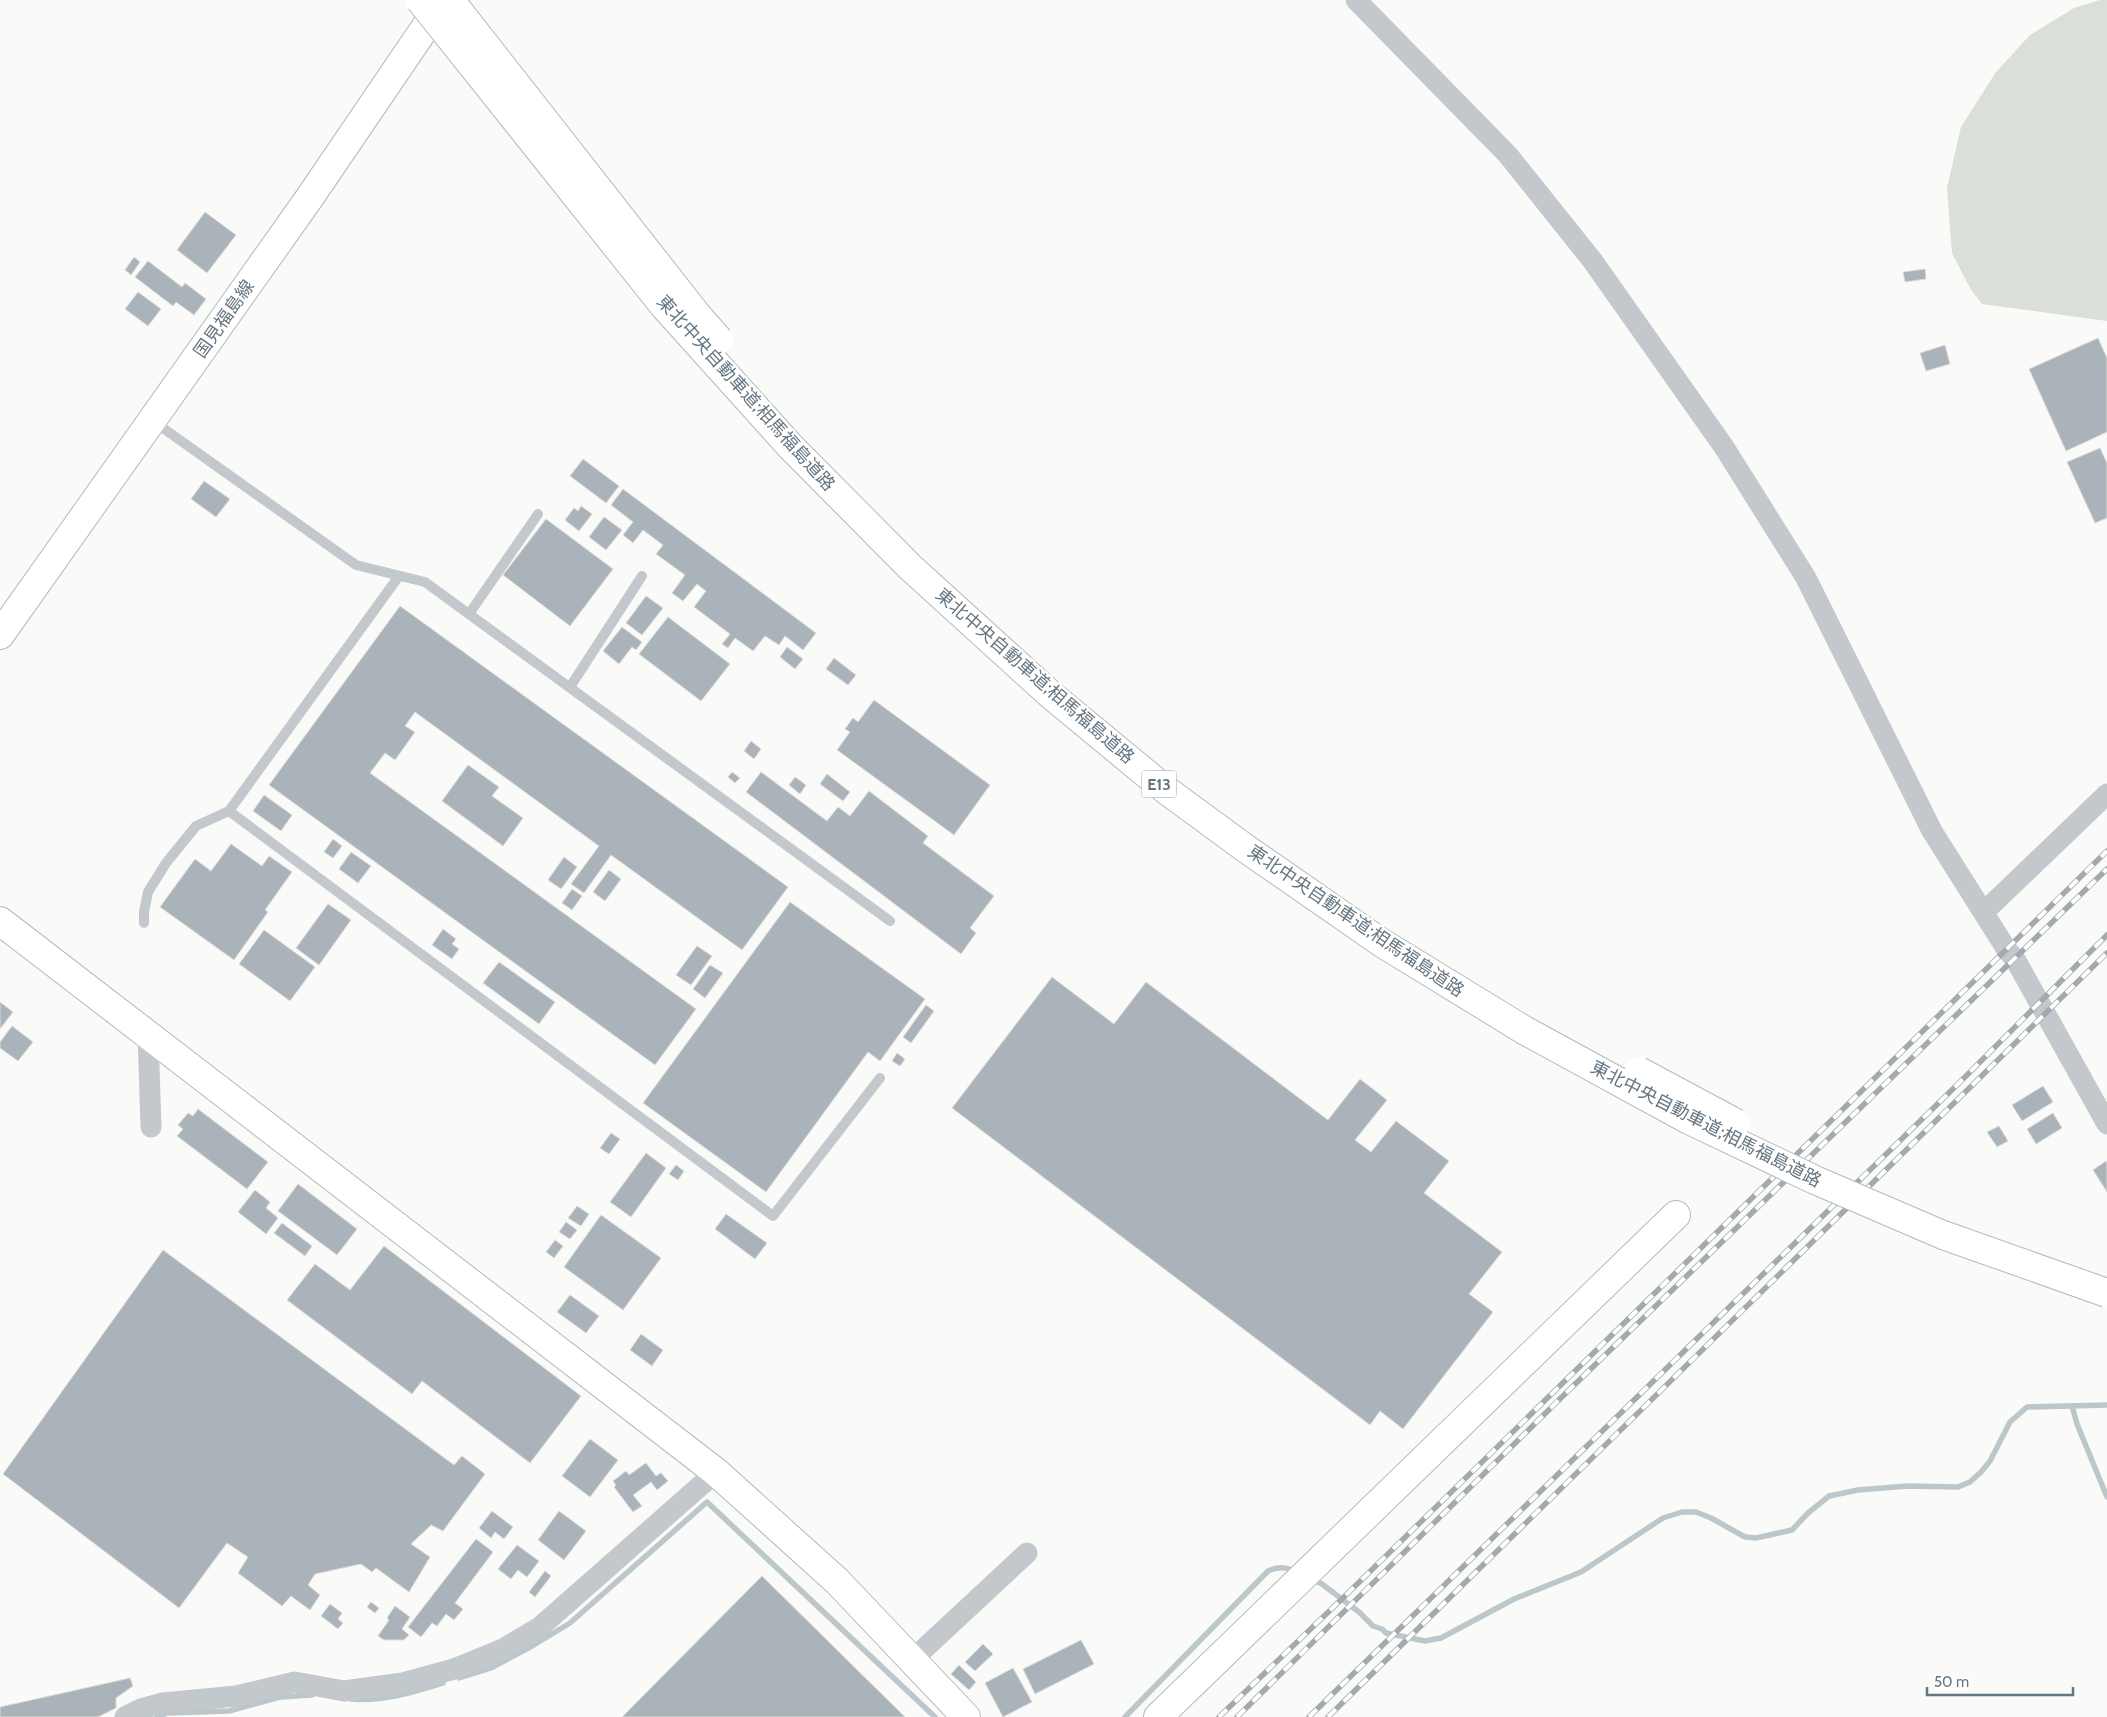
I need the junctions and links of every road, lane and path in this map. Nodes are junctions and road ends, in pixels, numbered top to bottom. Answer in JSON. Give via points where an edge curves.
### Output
{"nodes":[{"id":1,"x":420,"y":0,"type":"edge"},
{"id":2,"x":444,"y":0,"type":"edge"},
{"id":3,"x":450,"y":0,"type":"edge"},
{"id":4,"x":1356,"y":0,"type":"edge"},
{"id":5,"x":152,"y":420,"type":"junction"},
{"id":6,"x":538,"y":514,"type":"dead end"},
{"id":7,"x":399,"y":576,"type":"junction"},
{"id":8,"x":642,"y":576,"type":"dead end"},
{"id":9,"x":469,"y":614,"type":"junction"},
{"id":10,"x":0,"y":635,"type":"edge"},
{"id":11,"x":570,"y":687,"type":"junction"},
{"id":12,"x":2107,"y":794,"type":"edge"},
{"id":13,"x":229,"y":811,"type":"junction"},
{"id":14,"x":1984,"y":912,"type":"junction"},
{"id":15,"x":0,"y":921,"type":"edge"},
{"id":16,"x":890,"y":921,"type":"dead end"},
{"id":17,"x":144,"y":923,"type":"dead end"},
{"id":18,"x":148,"y":1035,"type":"junction"},
{"id":19,"x":880,"y":1078,"type":"dead end"},
{"id":20,"x":2107,"y":1124,"type":"edge"},
{"id":21,"x":152,"y":1127,"type":"dead end"},
{"id":22,"x":1676,"y":1215,"type":"dead end"},
{"id":23,"x":2107,"y":1275,"type":"edge"},
{"id":24,"x":2107,"y":1293,"type":"edge"},
{"id":25,"x":716,"y":1472,"type":"junction"},
{"id":26,"x":1027,"y":1553,"type":"dead end"},
{"id":27,"x":912,"y":1660,"type":"junction"},
{"id":28,"x":125,"y":1717,"type":"edge"},
{"id":29,"x":966,"y":1717,"type":"edge"},
{"id":30,"x":1158,"y":1717,"type":"edge"}],
"edges":[{"from":1,"to":24,"type":"main road","name":"東北中央自動車道;相馬福島道路","number":"E13","bridge":true,"via":[[664,306],[790,446],[931,586],[1050,695],[1166,790],[1382,942],[1524,1030],[1687,1119],[1815,1180],[1943,1235]]},
{"from":2,"to":5,"type":"main road","name":"国見福島線"},
{"from":3,"to":23,"type":"main road","name":"東北中央自動車道;相馬福島道路","number":"E13","bridge":true,"via":[[697,315],[786,416],[915,546],[1045,668],[1170,770],[1262,840],[1398,932],[1534,1015],[1743,1126],[1883,1190],[2002,1239]]},
{"from":4,"to":14,"type":"street","via":[[1508,155],[1592,260],[1724,447],[1806,578],[1932,831]]},
{"from":5,"to":7,"type":"lane","via":[[356,565]]},
{"from":5,"to":10,"type":"main road","name":"国見福島線"},
{"from":6,"to":9,"type":"lane"},
{"from":7,"to":9,"type":"lane","via":[[425,582]]},
{"from":7,"to":13,"type":"lane"},
{"from":8,"to":11,"type":"lane"},
{"from":9,"to":11,"type":"lane"},
{"from":11,"to":16,"type":"lane"},
{"from":12,"to":14,"type":"street"},
{"from":13,"to":17,"type":"lane","via":[[196,826],[166,863],[148,892]]},
{"from":13,"to":19,"type":"lane","via":[[773,1216]]},
{"from":14,"to":20,"type":"street","via":[[2015,959]]},
{"from":15,"to":18,"type":"main road"},
{"from":18,"to":21,"type":"street"},
{"from":18,"to":25,"type":"main road"},
{"from":22,"to":30,"type":"main road"},
{"from":25,"to":27,"type":"main road","via":[[837,1581]]},
{"from":25,"to":28,"type":"street","via":[[540,1627],[503,1649],[454,1669],[403,1683],[344,1691],[296,1682],[236,1696],[163,1703],[141,1708]]},
{"from":26,"to":27,"type":"street"},
{"from":27,"to":29,"type":"main road"}]}
